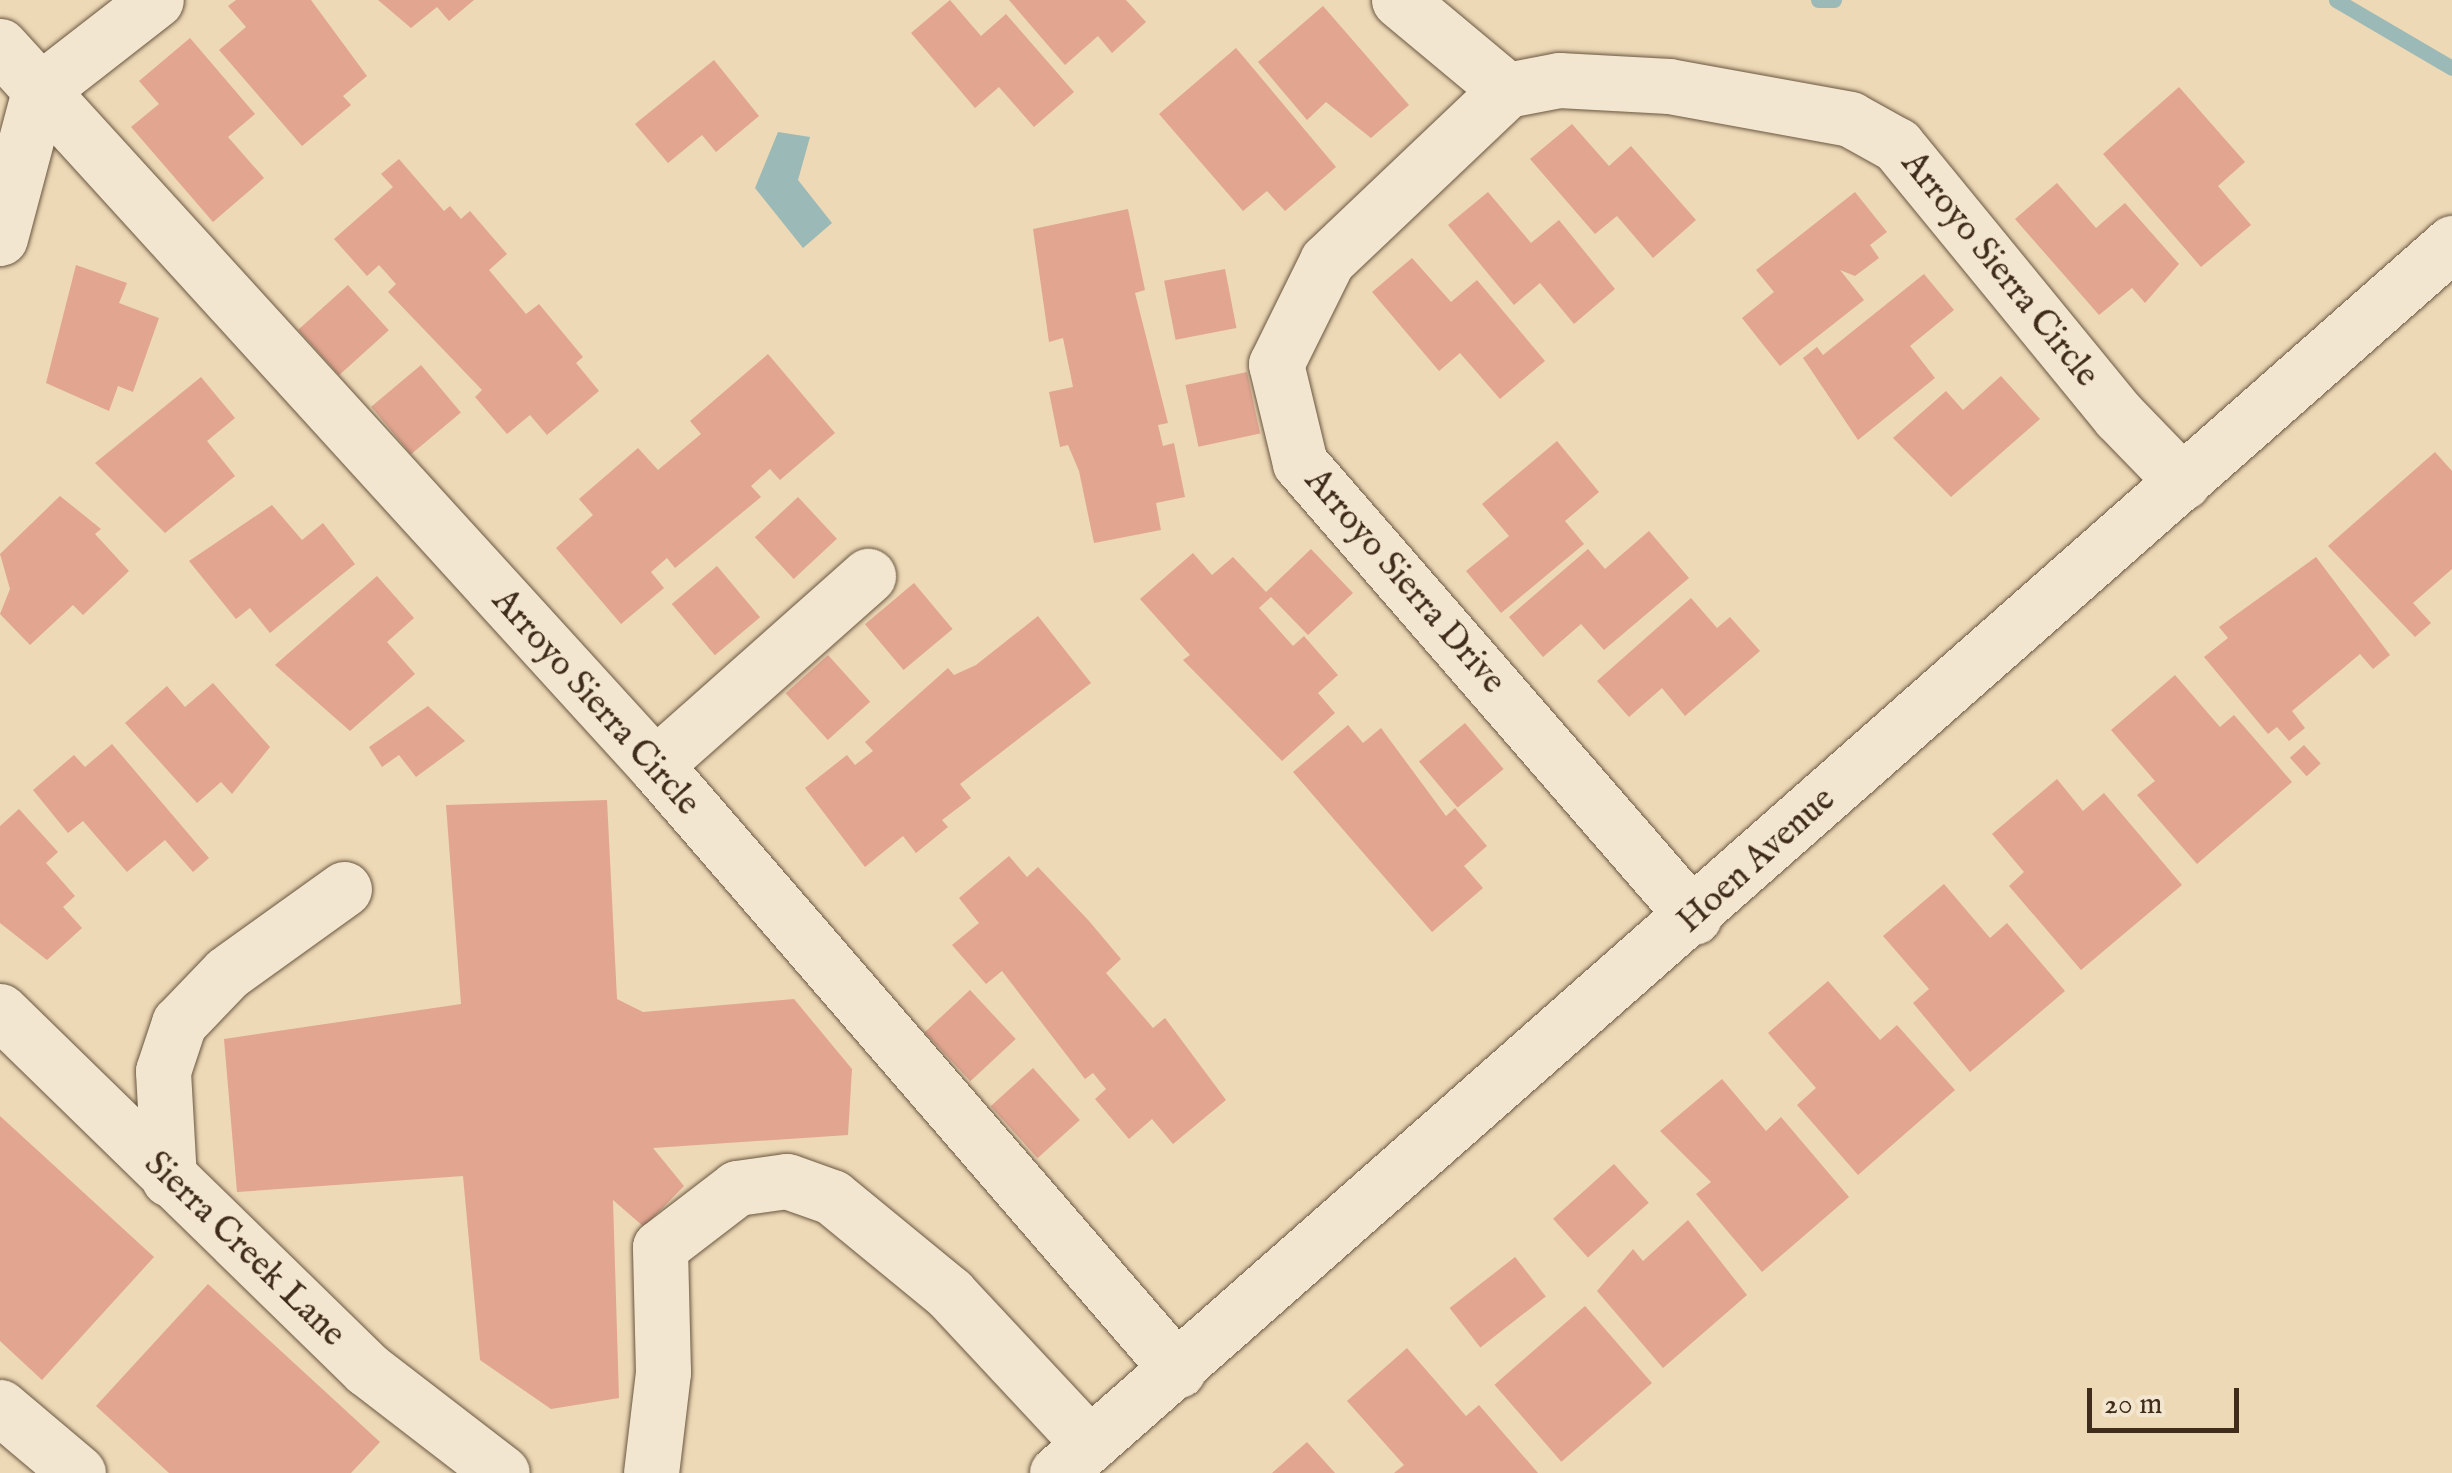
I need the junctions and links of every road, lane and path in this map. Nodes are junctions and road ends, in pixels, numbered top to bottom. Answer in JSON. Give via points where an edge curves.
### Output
{"nodes":[{"id":1,"x":156,"y":0,"type":"edge"},
{"id":2,"x":1400,"y":0,"type":"edge"},
{"id":3,"x":0,"y":46,"type":"edge"},
{"id":4,"x":1507,"y":90,"type":"junction"},
{"id":5,"x":38,"y":91,"type":"junction"},
{"id":6,"x":0,"y":238,"type":"edge"},
{"id":7,"x":2452,"y":244,"type":"edge"},
{"id":8,"x":2184,"y":482,"type":"junction"},
{"id":9,"x":868,"y":576,"type":"dead end"},
{"id":10,"x":655,"y":766,"type":"junction"},
{"id":11,"x":344,"y":890,"type":"dead end"},
{"id":12,"x":1694,"y":917,"type":"junction"},
{"id":13,"x":0,"y":1012,"type":"edge"},
{"id":14,"x":168,"y":1179,"type":"junction"},
{"id":15,"x":1178,"y":1370,"type":"junction"},
{"id":16,"x":0,"y":1407,"type":"edge"},
{"id":17,"x":1073,"y":1458,"type":"edge"},
{"id":18,"x":78,"y":1473,"type":"edge"},
{"id":19,"x":502,"y":1473,"type":"edge"},
{"id":20,"x":652,"y":1473,"type":"edge"}],
"edges":[{"from":1,"to":5,"type":"street"},
{"from":2,"to":4,"type":"street"},
{"from":3,"to":5,"type":"street","name":"Arroyo Sierra Circle"},
{"from":4,"to":8,"type":"street","name":"Arroyo Sierra Circle","via":[[1559,80],[1668,86],[1850,119],[1896,145],[2118,416]]},
{"from":4,"to":12,"type":"street","name":"Arroyo Sierra Drive","via":[[1327,261],[1276,364],[1300,462]]},
{"from":5,"to":6,"type":"street"},
{"from":5,"to":10,"type":"street","name":"Arroyo Sierra Circle"},
{"from":7,"to":8,"type":"street","name":"Hoen Avenue"},
{"from":8,"to":12,"type":"street","name":"Hoen Avenue"},
{"from":9,"to":10,"type":"street"},
{"from":10,"to":15,"type":"street","name":"Arroyo Sierra Circle"},
{"from":11,"to":14,"type":"street","via":[[226,973],[179,1022],[164,1071]]},
{"from":12,"to":15,"type":"street","name":"Hoen Avenue"},
{"from":13,"to":14,"type":"street","name":"Sierra Creek Lane"},
{"from":14,"to":19,"type":"street","name":"Sierra Creek Lane","via":[[367,1368]]},
{"from":15,"to":17,"type":"street","name":"Hoen Avenue"},
{"from":16,"to":18,"type":"street"},
{"from":17,"to":20,"type":"street","via":[[950,1294],[832,1197],[787,1181],[737,1188],[660,1247],[663,1372]]}]}
